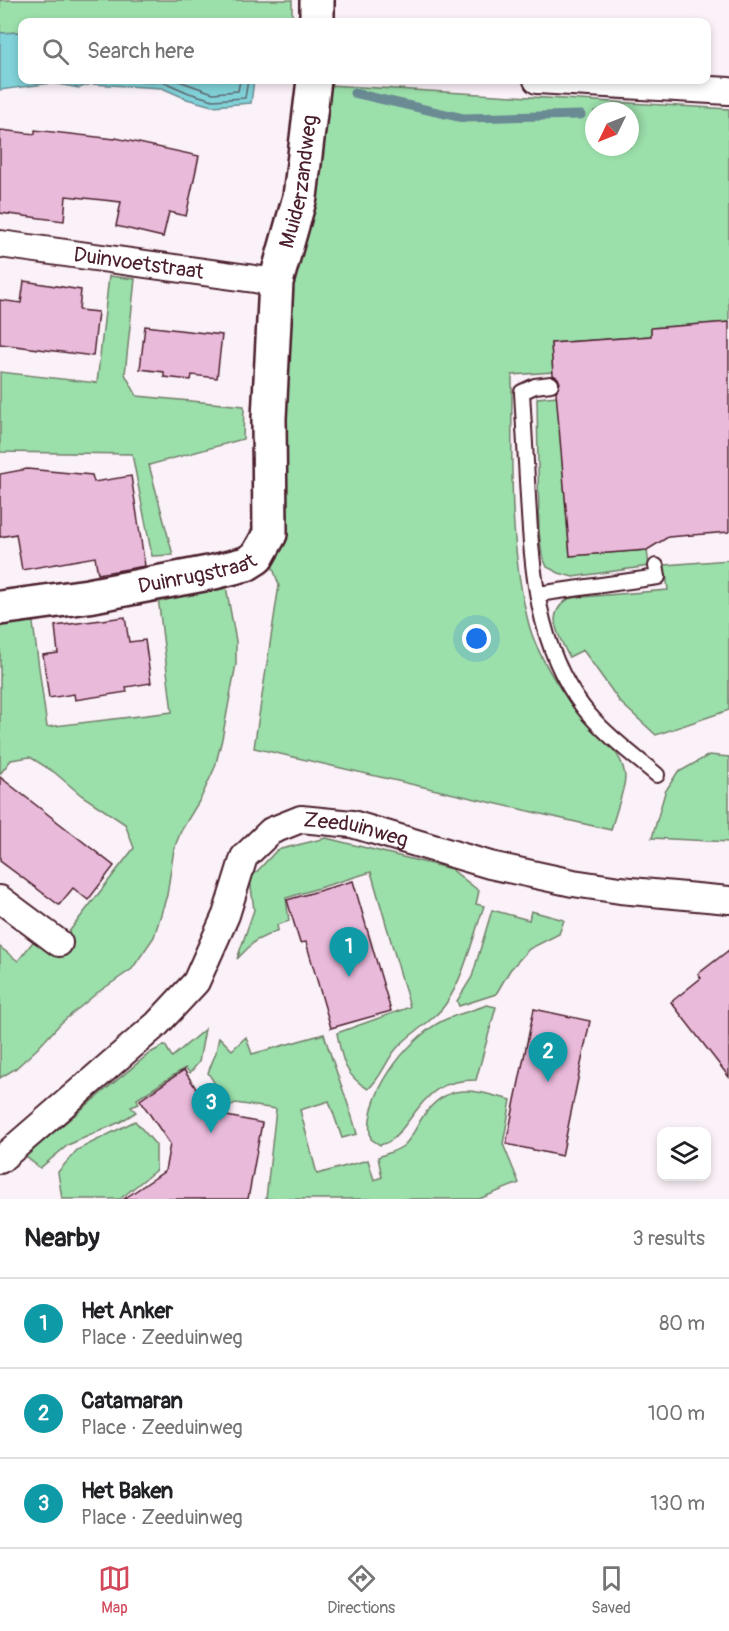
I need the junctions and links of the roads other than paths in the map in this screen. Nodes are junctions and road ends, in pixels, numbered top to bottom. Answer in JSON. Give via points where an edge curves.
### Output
{"nodes":[{"id":1,"x":317,"y":0,"type":"edge"},
{"id":2,"x":317,"y":18,"type":"edge"},
{"id":3,"x":314,"y":84,"type":"edge"},
{"id":4,"x":607,"y":84,"type":"edge"},
{"id":5,"x":729,"y":91,"type":"edge"},
{"id":6,"x":0,"y":244,"type":"edge"},
{"id":7,"x":276,"y":282,"type":"junction"},
{"id":8,"x":551,"y":384,"type":"dead end"},
{"id":9,"x":657,"y":571,"type":"dead end"},
{"id":10,"x":538,"y":594,"type":"junction"},
{"id":11,"x":0,"y":608,"type":"edge"},
{"id":12,"x":657,"y":775,"type":"dead end"},
{"id":13,"x":0,"y":899,"type":"edge"},
{"id":14,"x":729,"y":900,"type":"edge"},
{"id":15,"x":59,"y":943,"type":"dead end"},
{"id":16,"x":0,"y":1160,"type":"edge"}],
"edges":[{"from":1,"to":2,"type":"street"},
{"from":3,"to":7,"type":"street","name":"Muiderzandweg","via":[[300,197]]},
{"from":4,"to":5,"type":"street"},
{"from":6,"to":7,"type":"street","name":"Duinvoetstraat"},
{"from":7,"to":11,"type":"street","name":"Duinrugstraat","via":[[268,418],[270,534],[257,557],[246,564],[203,574]]},
{"from":8,"to":10,"type":"lane","via":[[522,392]]},
{"from":9,"to":10,"type":"lane"},
{"from":10,"to":12,"type":"lane","via":[[558,667],[583,707]]},
{"from":13,"to":15,"type":"street"},
{"from":14,"to":16,"type":"street","name":"Zeeduinweg","via":[[573,883],[490,865],[352,824],[302,819],[271,831],[244,857],[226,915],[196,982],[157,1024]]}]}
